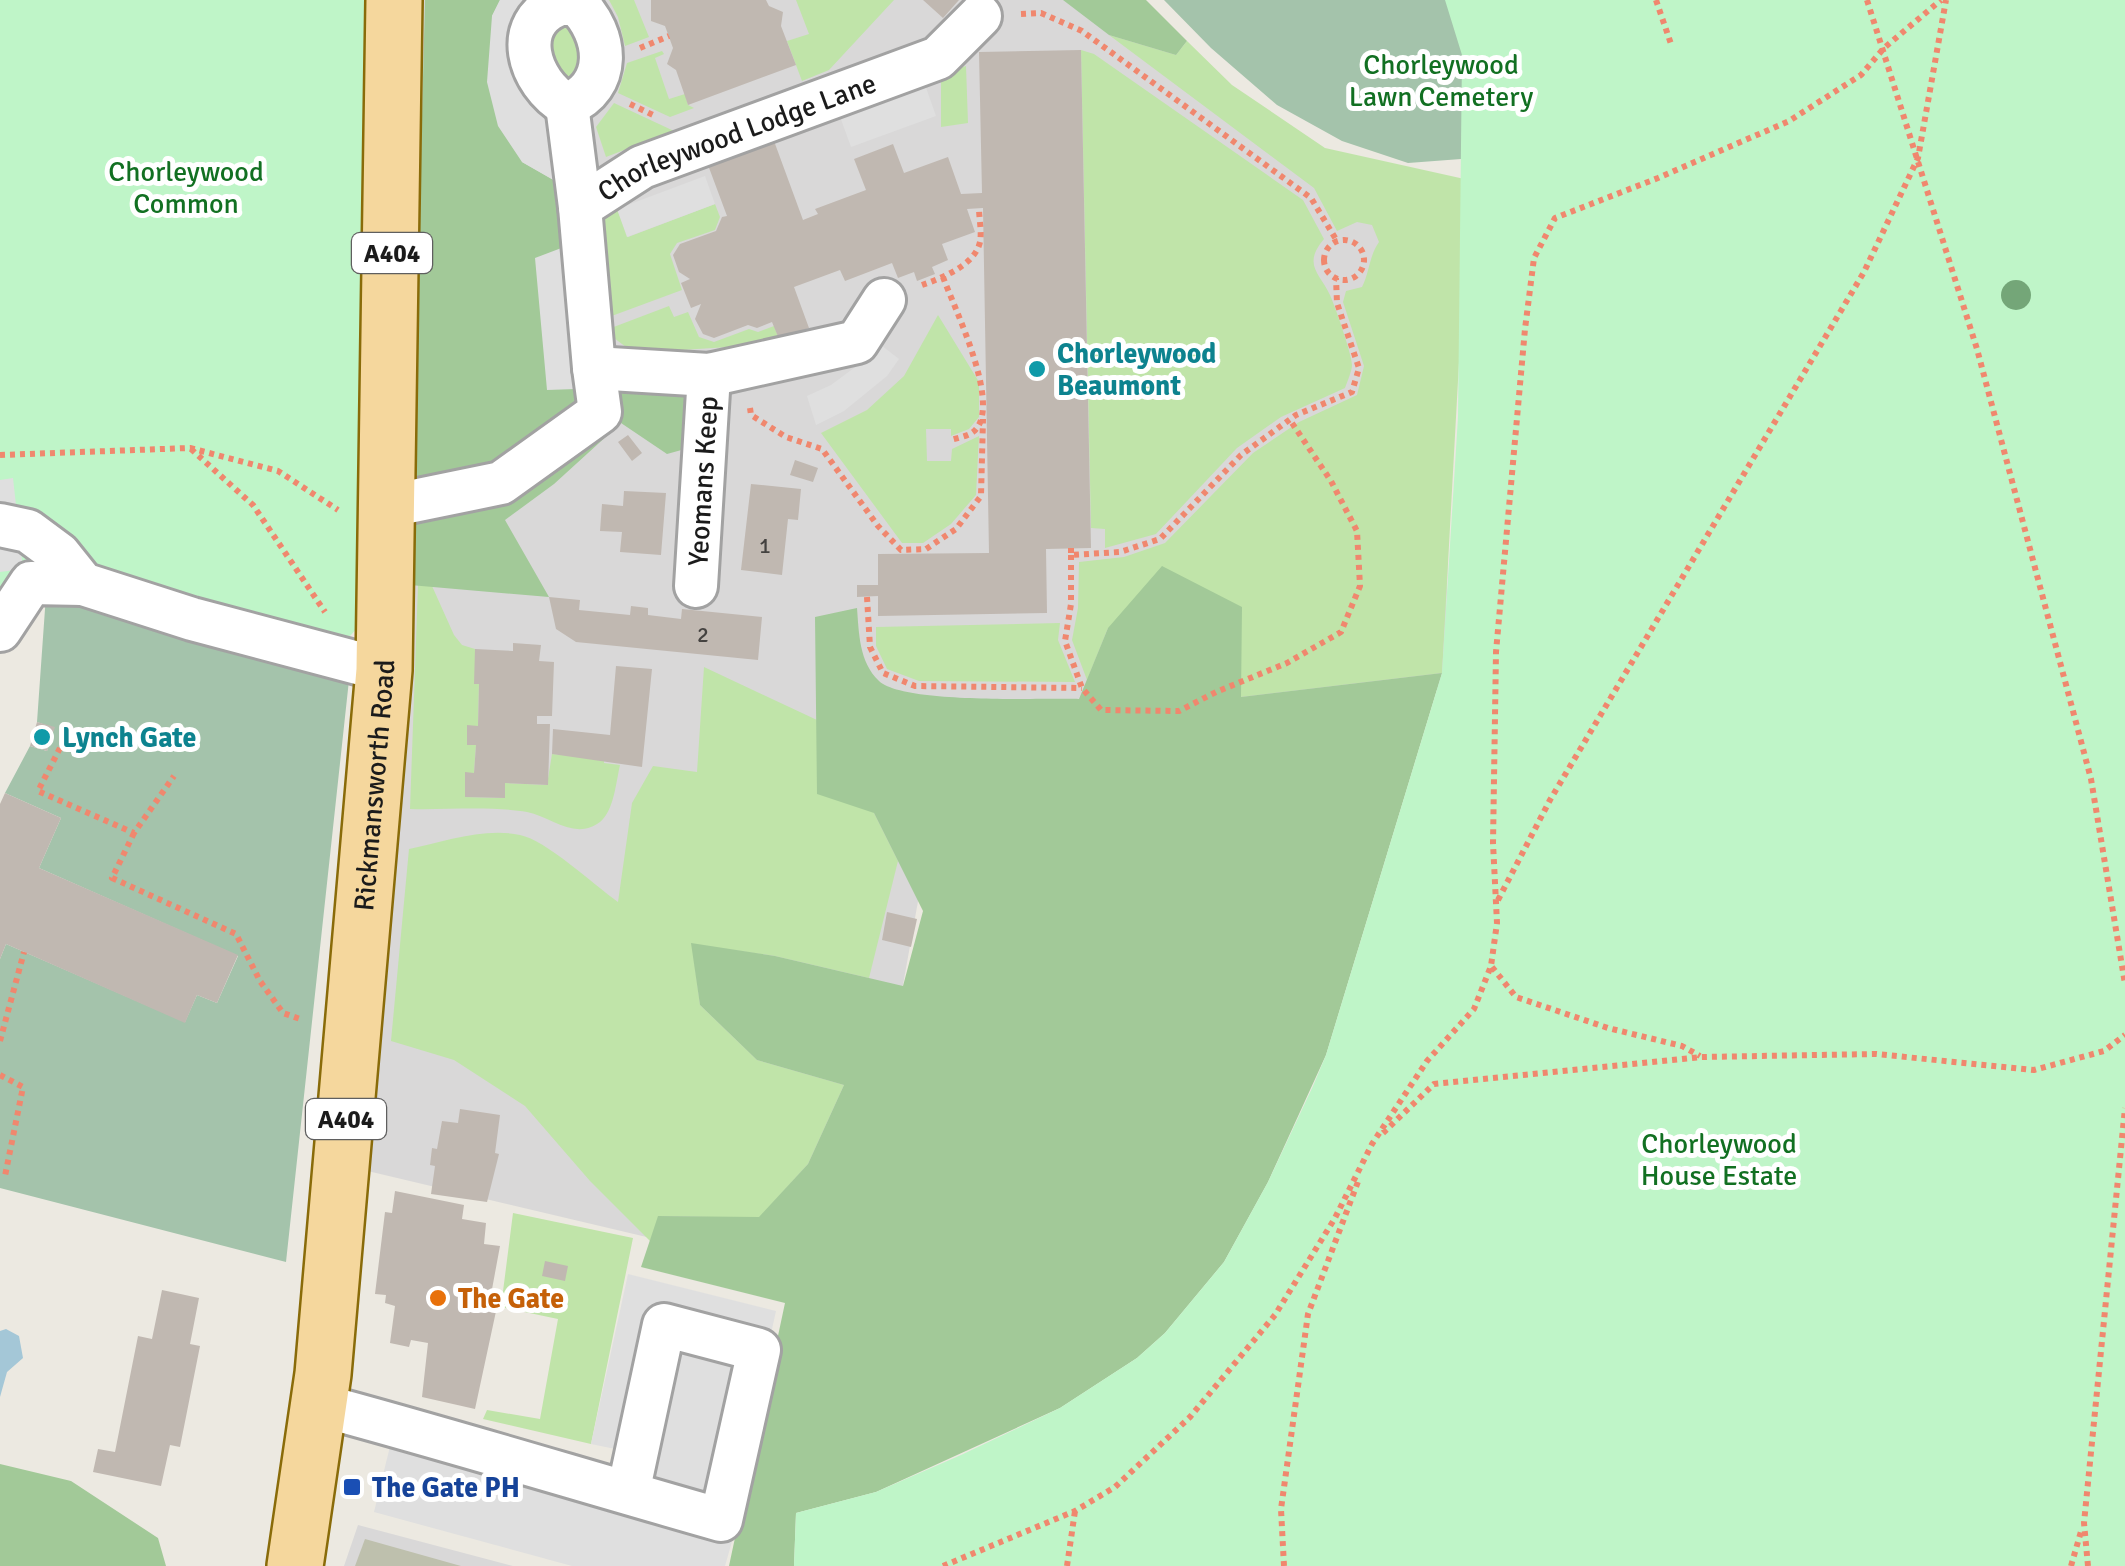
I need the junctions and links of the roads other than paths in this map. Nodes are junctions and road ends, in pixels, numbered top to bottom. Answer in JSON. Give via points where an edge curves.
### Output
{"nodes":[{"id":1,"x":394,"y":0,"type":"edge"},
{"id":2,"x":560,"y":2,"type":"edge"},
{"id":3,"x":980,"y":16,"type":"road end"},
{"id":4,"x":567,"y":106,"type":"junction"},
{"id":5,"x":580,"y":206,"type":"junction"},
{"id":6,"x":884,"y":300,"type":"road end"},
{"id":7,"x":594,"y":368,"type":"junction"},
{"id":8,"x":724,"y":372,"type":"junction"},
{"id":9,"x":368,"y":510,"type":"junction"},
{"id":10,"x":0,"y":525,"type":"edge"},
{"id":11,"x":83,"y":584,"type":"junction"},
{"id":12,"x":696,"y":586,"type":"dead end"},
{"id":13,"x":0,"y":630,"type":"edge"},
{"id":14,"x":367,"y":666,"type":"junction"},
{"id":15,"x":320,"y":1405,"type":"junction"},
{"id":16,"x":628,"y":1494,"type":"junction"},
{"id":17,"x":295,"y":1566,"type":"edge"}],
"edges":[{"from":1,"to":9,"type":"main road","name":"Rickmansworth Road","number":"A404"},
{"from":2,"to":4,"type":"street","via":[[534,25],[530,47],[539,83]]},
{"from":2,"to":4,"type":"street","via":[[576,4],[590,17],[601,63],[583,99]]},
{"from":3,"to":5,"type":"street","name":"Chorleywood Lodge Lane","via":[[938,58],[642,167]]},
{"from":4,"to":5,"type":"street"},
{"from":5,"to":7,"type":"street","name":"Chorleywood Lodge Lane"},
{"from":6,"to":8,"type":"street","via":[[857,342]]},
{"from":7,"to":8,"type":"street"},
{"from":7,"to":9,"type":"street","name":"Chorleywood Lodge Lane","via":[[600,412],[501,483]]},
{"from":8,"to":12,"type":"street","name":"Yeomans Keep"},
{"from":9,"to":14,"type":"main road","name":"Rickmansworth Road","number":"A404"},
{"from":10,"to":11,"type":"street","via":[[28,531]]},
{"from":11,"to":13,"type":"street","via":[[31,583]]},
{"from":11,"to":14,"type":"street"},
{"from":14,"to":15,"type":"main road","name":"Rickmansworth Road","number":"A404"},
{"from":15,"to":16,"type":"street"},
{"from":15,"to":17,"type":"main road","name":"Rickmansworth Road","number":"A404"},
{"from":16,"to":16,"type":"street","via":[[720,1520],[759,1350],[664,1325]]}]}
